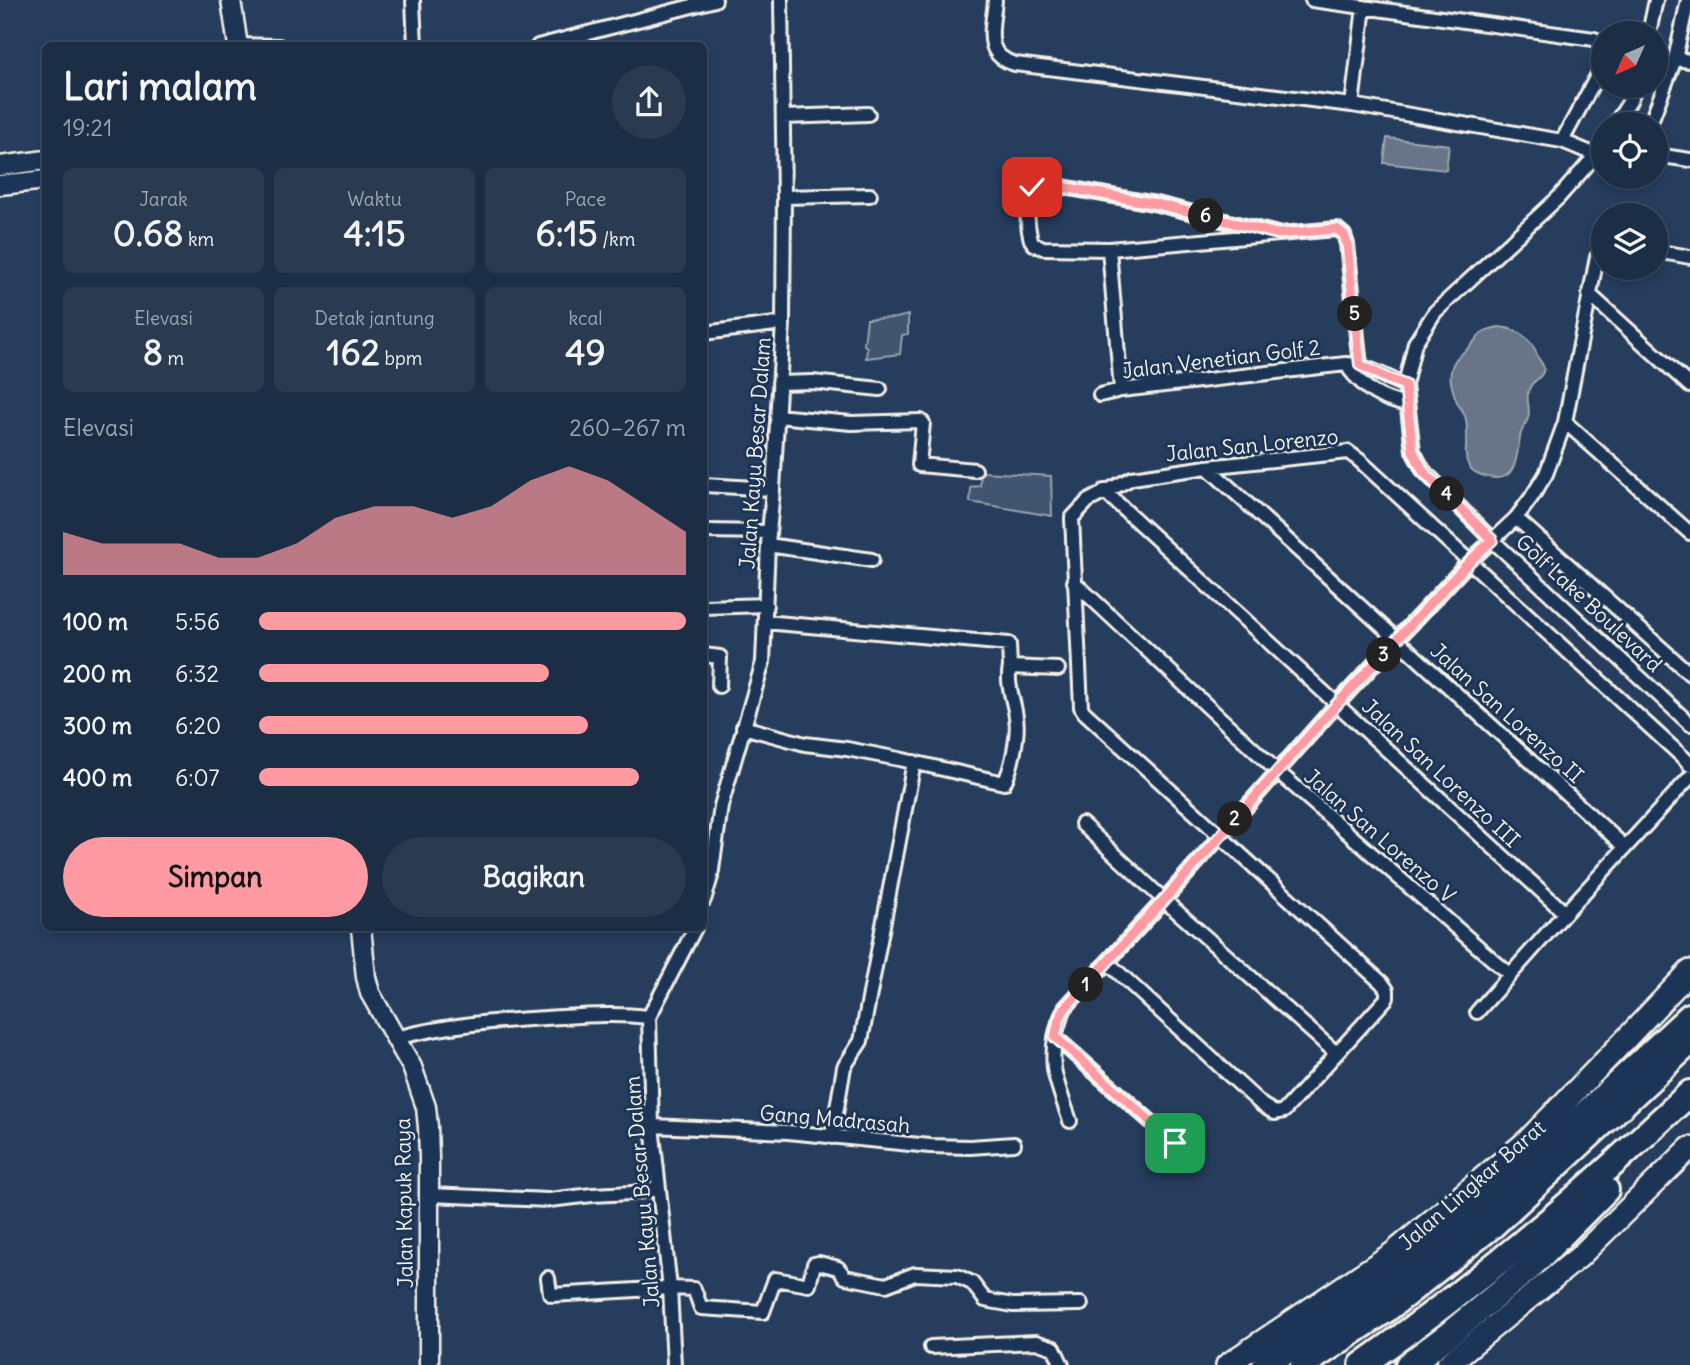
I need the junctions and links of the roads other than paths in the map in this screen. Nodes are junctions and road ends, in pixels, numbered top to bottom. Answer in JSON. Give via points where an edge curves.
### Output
{"nodes":[{"id":1,"x":231,"y":0,"type":"edge"},
{"id":2,"x":413,"y":0,"type":"edge"},
{"id":3,"x":715,"y":0,"type":"edge"},
{"id":4,"x":781,"y":0,"type":"edge"},
{"id":5,"x":995,"y":0,"type":"edge"},
{"id":6,"x":1312,"y":0,"type":"edge"},
{"id":7,"x":1657,"y":0,"type":"edge"},
{"id":8,"x":1688,"y":0,"type":"edge"},
{"id":9,"x":1364,"y":7,"type":"junction"},
{"id":10,"x":1652,"y":21,"type":"edge"},
{"id":11,"x":1591,"y":39,"type":"edge"},
{"id":12,"x":238,"y":42,"type":"edge"},
{"id":13,"x":415,"y":42,"type":"edge"},
{"id":14,"x":553,"y":42,"type":"edge"},
{"id":15,"x":1675,"y":59,"type":"junction"},
{"id":16,"x":1690,"y":61,"type":"edge"},
{"id":17,"x":1591,"y":87,"type":"edge"},
{"id":18,"x":1352,"y":105,"type":"junction"},
{"id":19,"x":1655,"y":112,"type":"edge"},
{"id":20,"x":868,"y":114,"type":"dead end"},
{"id":21,"x":783,"y":117,"type":"junction"},
{"id":22,"x":1562,"y":141,"type":"junction"},
{"id":23,"x":1591,"y":147,"type":"edge"},
{"id":24,"x":1668,"y":157,"type":"edge"},
{"id":25,"x":1591,"y":159,"type":"edge"},
{"id":26,"x":1690,"y":160,"type":"edge"},
{"id":27,"x":42,"y":161,"type":"edge"},
{"id":28,"x":0,"y":166,"type":"edge"},
{"id":29,"x":42,"y":180,"type":"edge"},
{"id":30,"x":0,"y":185,"type":"edge"},
{"id":31,"x":870,"y":195,"type":"dead end"},
{"id":32,"x":784,"y":197,"type":"junction"},
{"id":33,"x":1278,"y":234,"type":"junction"},
{"id":34,"x":1109,"y":249,"type":"junction"},
{"id":35,"x":1668,"y":253,"type":"edge"},
{"id":36,"x":1690,"y":257,"type":"edge"},
{"id":37,"x":1592,"y":280,"type":"edge"},
{"id":38,"x":1589,"y":294,"type":"junction"},
{"id":39,"x":783,"y":323,"type":"junction"},
{"id":40,"x":707,"y":333,"type":"edge"},
{"id":41,"x":1357,"y":370,"type":"junction"},
{"id":42,"x":779,"y":383,"type":"junction"},
{"id":43,"x":1405,"y":385,"type":"junction"},
{"id":44,"x":1690,"y":386,"type":"edge"},
{"id":45,"x":880,"y":389,"type":"dead end"},
{"id":46,"x":1121,"y":390,"type":"junction"},
{"id":47,"x":1100,"y":395,"type":"dead end"},
{"id":48,"x":1406,"y":405,"type":"junction"},
{"id":49,"x":777,"y":416,"type":"junction"},
{"id":50,"x":1565,"y":422,"type":"junction"},
{"id":51,"x":1207,"y":467,"type":"junction"},
{"id":52,"x":975,"y":470,"type":"dead end"},
{"id":53,"x":707,"y":485,"type":"edge"},
{"id":54,"x":773,"y":489,"type":"junction"},
{"id":55,"x":1104,"y":491,"type":"junction"},
{"id":56,"x":1516,"y":518,"type":"junction"},
{"id":57,"x":707,"y":531,"type":"edge"},
{"id":58,"x":1690,"y":533,"type":"edge"},
{"id":59,"x":768,"y":538,"type":"junction"},
{"id":60,"x":1492,"y":540,"type":"junction"},
{"id":61,"x":872,"y":560,"type":"dead end"},
{"id":62,"x":1469,"y":562,"type":"junction"},
{"id":63,"x":1074,"y":582,"type":"junction"},
{"id":64,"x":766,"y":605,"type":"junction"},
{"id":65,"x":707,"y":607,"type":"edge"},
{"id":66,"x":765,"y":622,"type":"junction"},
{"id":67,"x":1398,"y":640,"type":"junction"},
{"id":68,"x":707,"y":655,"type":"edge"},
{"id":69,"x":1010,"y":667,"type":"junction"},
{"id":70,"x":1058,"y":669,"type":"dead end"},
{"id":71,"x":1690,"y":674,"type":"edge"},
{"id":72,"x":719,"y":686,"type":"dead end"},
{"id":73,"x":1337,"y":704,"type":"junction"},
{"id":74,"x":1690,"y":724,"type":"edge"},
{"id":75,"x":743,"y":727,"type":"junction"},
{"id":76,"x":914,"y":762,"type":"junction"},
{"id":77,"x":1690,"y":765,"type":"edge"},
{"id":78,"x":1277,"y":771,"type":"junction"},
{"id":79,"x":1690,"y":778,"type":"edge"},
{"id":80,"x":1082,"y":824,"type":"dead end"},
{"id":81,"x":1220,"y":836,"type":"junction"},
{"id":82,"x":1625,"y":847,"type":"junction"},
{"id":83,"x":707,"y":890,"type":"edge"},
{"id":84,"x":1164,"y":900,"type":"junction"},
{"id":85,"x":1564,"y":913,"type":"junction"},
{"id":86,"x":360,"y":931,"type":"edge"},
{"id":87,"x":693,"y":931,"type":"edge"},
{"id":88,"x":1107,"y":962,"type":"junction"},
{"id":89,"x":1690,"y":971,"type":"edge"},
{"id":90,"x":1509,"y":974,"type":"junction"},
{"id":91,"x":1477,"y":1012,"type":"dead end"},
{"id":92,"x":1690,"y":1016,"type":"edge"},
{"id":93,"x":649,"y":1017,"type":"junction"},
{"id":94,"x":1055,"y":1037,"type":"junction"},
{"id":95,"x":396,"y":1038,"type":"junction"},
{"id":96,"x":1690,"y":1042,"type":"edge"},
{"id":97,"x":1335,"y":1053,"type":"junction"},
{"id":98,"x":1690,"y":1093,"type":"edge"},
{"id":99,"x":1070,"y":1121,"type":"dead end"},
{"id":100,"x":653,"y":1126,"type":"junction"},
{"id":101,"x":832,"y":1137,"type":"junction"},
{"id":102,"x":1175,"y":1143,"type":"dead end"},
{"id":103,"x":1014,"y":1144,"type":"dead end"},
{"id":104,"x":1689,"y":1152,"type":"edge"},
{"id":105,"x":1617,"y":1161,"type":"junction"},
{"id":106,"x":658,"y":1188,"type":"junction"},
{"id":107,"x":429,"y":1195,"type":"junction"},
{"id":108,"x":548,"y":1278,"type":"dead end"},
{"id":109,"x":670,"y":1288,"type":"junction"},
{"id":110,"x":1081,"y":1304,"type":"dead end"},
{"id":111,"x":931,"y":1347,"type":"dead end"},
{"id":112,"x":429,"y":1365,"type":"edge"},
{"id":113,"x":674,"y":1365,"type":"edge"},
{"id":114,"x":1062,"y":1365,"type":"edge"},
{"id":115,"x":1227,"y":1365,"type":"edge"},
{"id":116,"x":1265,"y":1365,"type":"edge"},
{"id":117,"x":1303,"y":1365,"type":"edge"},
{"id":118,"x":1362,"y":1365,"type":"edge"},
{"id":119,"x":1408,"y":1365,"type":"edge"},
{"id":120,"x":1447,"y":1365,"type":"edge"}],
"edges":[{"from":1,"to":12,"type":"main road"},
{"from":2,"to":13,"type":"street"},
{"from":3,"to":14,"type":"street"},
{"from":4,"to":21,"type":"street","name":"Jalan Kayu Besar Dalam"},
{"from":5,"to":18,"type":"street","via":[[992,43],[1006,62]]},
{"from":6,"to":9,"type":"street"},
{"from":7,"to":10,"type":"street"},
{"from":8,"to":15,"type":"street"},
{"from":9,"to":11,"type":"street"},
{"from":9,"to":18,"type":"street"},
{"from":15,"to":16,"type":"street"},
{"from":15,"to":19,"type":"street"},
{"from":17,"to":22,"type":"street"},
{"from":18,"to":22,"type":"street"},
{"from":20,"to":21,"type":"street"},
{"from":21,"to":32,"type":"street","name":"Jalan Kayu Besar Dalam"},
{"from":22,"to":23,"type":"street"},
{"from":24,"to":26,"type":"street"},
{"from":25,"to":43,"type":"street","name":"Golf Lake Boulevard","via":[[1558,198],[1436,312],[1415,343]]},
{"from":27,"to":28,"type":"main road"},
{"from":29,"to":30,"type":"main road"},
{"from":31,"to":32,"type":"street"},
{"from":32,"to":39,"type":"street","name":"Jalan Kayu Besar Dalam"},
{"from":33,"to":34,"type":"street"},
{"from":33,"to":34,"type":"street","via":[[1157,204],[1046,184],[1032,187],[1027,196],[1029,236],[1034,244]]},
{"from":33,"to":41,"type":"street","via":[[1337,229],[1344,235]]},
{"from":34,"to":46,"type":"street"},
{"from":35,"to":36,"type":"street"},
{"from":37,"to":38,"type":"street"},
{"from":38,"to":44,"type":"street"},
{"from":38,"to":50,"type":"street"},
{"from":39,"to":40,"type":"street"},
{"from":39,"to":42,"type":"street","name":"Jalan Kayu Besar Dalam"},
{"from":41,"to":43,"type":"street","name":"Jalan Venetian Golf 2"},
{"from":41,"to":46,"type":"street","name":"Jalan Venetian Golf 2","via":[[1346,364]]},
{"from":41,"to":48,"type":"street","via":[[1371,392]]},
{"from":42,"to":45,"type":"street"},
{"from":42,"to":49,"type":"street","name":"Jalan Kayu Besar Dalam"},
{"from":43,"to":48,"type":"street","name":"Golf Lake Boulevard"},
{"from":46,"to":47,"type":"street","name":"Jalan Venetian Golf 2"},
{"from":48,"to":60,"type":"street","name":"Golf Lake Boulevard","via":[[1413,451],[1423,471]]},
{"from":49,"to":52,"type":"street","via":[[851,423],[921,421],[919,465]]},
{"from":49,"to":54,"type":"street","name":"Jalan Kayu Besar Dalam"},
{"from":50,"to":56,"type":"street","via":[[1546,474]]},
{"from":50,"to":58,"type":"street"},
{"from":51,"to":55,"type":"street","name":"Jalan San Lorenzo","via":[[1132,478]]},
{"from":51,"to":62,"type":"street","name":"Jalan San Lorenzo","via":[[1348,452]]},
{"from":51,"to":67,"type":"street","name":"Jalan San Lorenzo II"},
{"from":53,"to":54,"type":"street"},
{"from":54,"to":59,"type":"street","name":"Jalan Kayu Besar Dalam"},
{"from":55,"to":63,"type":"street","name":"Jalan San Lorenzo","via":[[1088,500],[1072,519]]},
{"from":55,"to":73,"type":"street","name":"Jalan San Lorenzo III"},
{"from":56,"to":60,"type":"street"},
{"from":56,"to":71,"type":"street"},
{"from":57,"to":59,"type":"street"},
{"from":59,"to":61,"type":"street"},
{"from":59,"to":64,"type":"street","name":"Jalan Kayu Besar Dalam"},
{"from":60,"to":62,"type":"street"},
{"from":60,"to":74,"type":"street","name":"Golf Lake Boulevard"},
{"from":62,"to":67,"type":"street"},
{"from":62,"to":77,"type":"street","name":"Jalan San Lorenzo"},
{"from":63,"to":78,"type":"street","name":"Jalan San Lorenzo V"},
{"from":63,"to":81,"type":"street","name":"Jalan San Lorenzo","via":[[1081,708]]},
{"from":64,"to":65,"type":"street"},
{"from":64,"to":66,"type":"street","name":"Jalan Kayu Besar Dalam"},
{"from":66,"to":69,"type":"street","via":[[1009,644]]},
{"from":66,"to":75,"type":"street","name":"Jalan Kayu Besar Dalam","via":[[763,662]]},
{"from":67,"to":73,"type":"street"},
{"from":67,"to":82,"type":"street","name":"Jalan San Lorenzo II"},
{"from":68,"to":72,"type":"street","via":[[720,657]]},
{"from":69,"to":70,"type":"street"},
{"from":69,"to":76,"type":"street","via":[[1017,729],[1003,783]]},
{"from":73,"to":78,"type":"street"},
{"from":73,"to":85,"type":"street","name":"Jalan San Lorenzo III"},
{"from":75,"to":76,"type":"street","via":[[805,744]]},
{"from":75,"to":83,"type":"street","name":"Jalan Kayu Besar Dalam","via":[[721,806]]},
{"from":76,"to":101,"type":"street","via":[[861,1041],[844,1067]]},
{"from":78,"to":81,"type":"street"},
{"from":78,"to":90,"type":"street","name":"Jalan San Lorenzo V"},
{"from":79,"to":82,"type":"street"},
{"from":80,"to":84,"type":"street"},
{"from":81,"to":84,"type":"street"},
{"from":81,"to":97,"type":"street","via":[[1387,990],[1387,998]]},
{"from":82,"to":85,"type":"street"},
{"from":84,"to":88,"type":"street"},
{"from":84,"to":97,"type":"street"},
{"from":85,"to":90,"type":"street"},
{"from":86,"to":95,"type":"main road","name":"Jalan Kapuk Raya","via":[[370,993]]},
{"from":87,"to":93,"type":"street","name":"Jalan Kayu Besar Dalam"},
{"from":88,"to":94,"type":"street","via":[[1065,1008]]},
{"from":88,"to":97,"type":"street","via":[[1273,1112],[1284,1111]]},
{"from":89,"to":115,"type":"main road","name":"Jalan Lingkar Barat","via":[[1516,1149],[1393,1254]]},
{"from":90,"to":91,"type":"street"},
{"from":92,"to":116,"type":"highway","via":[[1503,1190],[1364,1299]]},
{"from":93,"to":95,"type":"street","via":[[618,1014],[484,1022]]},
{"from":93,"to":100,"type":"street","name":"Jalan Kayu Besar Dalam"},
{"from":94,"to":99,"type":"street","via":[[1054,1068]]},
{"from":94,"to":102,"type":"street"},
{"from":95,"to":107,"type":"main road","name":"Jalan Kapuk Raya","via":[[426,1107]]},
{"from":96,"to":117,"type":"highway","via":[[1493,1225],[1386,1310]]},
{"from":98,"to":105,"type":"highway"},
{"from":100,"to":101,"type":"street","name":"Gang Madrasah"},
{"from":100,"to":106,"type":"street","name":"Jalan Kayu Besar Dalam"},
{"from":101,"to":103,"type":"street","name":"Gang Madrasah","via":[[930,1146]]},
{"from":104,"to":120,"type":"main road","via":[[1579,1257]]},
{"from":105,"to":118,"type":"highway","via":[[1535,1232]]},
{"from":105,"to":119,"type":"highway","via":[[1606,1190],[1528,1269]]},
{"from":106,"to":107,"type":"street","via":[[549,1200]]},
{"from":106,"to":109,"type":"street","name":"Jalan Kayu Besar Dalam"},
{"from":107,"to":112,"type":"main road","name":"Jalan Kapuk Raya"},
{"from":108,"to":109,"type":"street","via":[[553,1295]]},
{"from":109,"to":110,"type":"street","via":[[694,1289],[701,1308],[763,1312],[775,1279],[809,1285],[814,1264],[819,1263],[838,1268],[845,1277],[886,1285],[915,1275],[957,1276],[972,1283],[985,1300],[1013,1305]]},
{"from":109,"to":113,"type":"street","name":"Jalan Kayu Besar Dalam"},
{"from":111,"to":114,"type":"street","via":[[1036,1342],[1054,1348]]}]}
